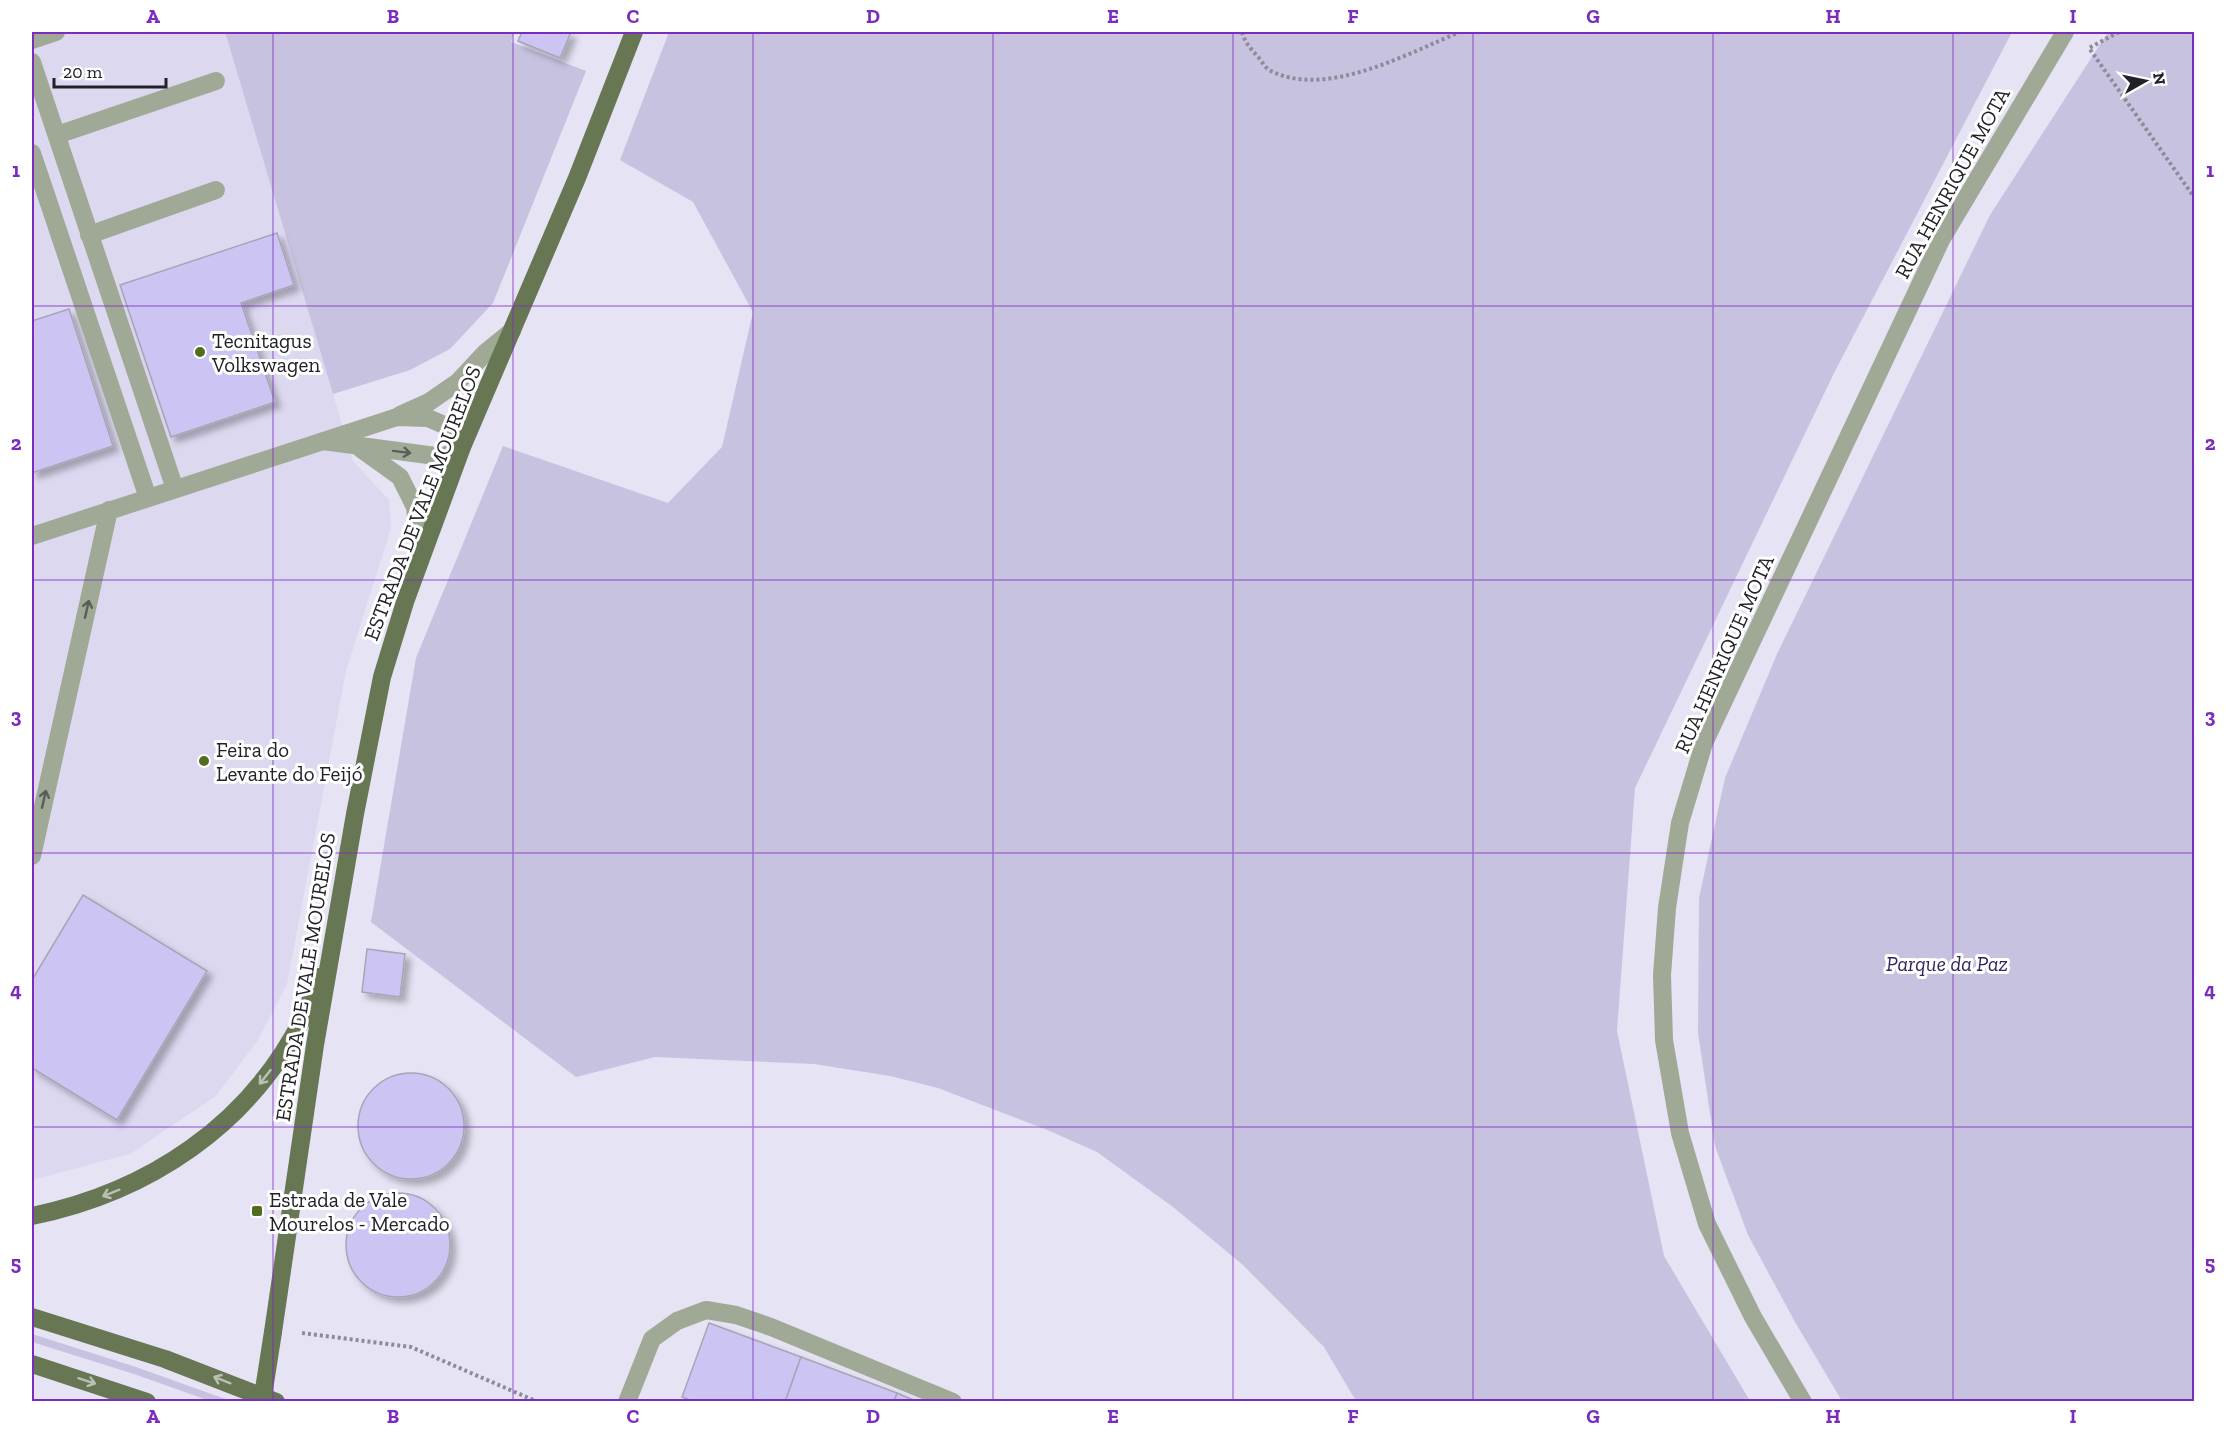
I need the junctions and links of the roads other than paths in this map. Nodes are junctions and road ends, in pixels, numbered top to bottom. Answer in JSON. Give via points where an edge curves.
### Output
{"nodes":[{"id":1,"x":56,"y":32,"type":"edge"},
{"id":2,"x":634,"y":32,"type":"edge"},
{"id":3,"x":2065,"y":32,"type":"edge"},
{"id":4,"x":32,"y":40,"type":"edge"},
{"id":5,"x":32,"y":62,"type":"edge"},
{"id":6,"x":216,"y":81,"type":"dead end"},
{"id":7,"x":57,"y":135,"type":"junction"},
{"id":8,"x":32,"y":153,"type":"edge"},
{"id":9,"x":216,"y":190,"type":"dead end"},
{"id":10,"x":89,"y":235,"type":"junction"},
{"id":11,"x":512,"y":331,"type":"junction"},
{"id":12,"x":397,"y":417,"type":"junction"},
{"id":13,"x":323,"y":441,"type":"junction"},
{"id":14,"x":357,"y":446,"type":"junction"},
{"id":15,"x":462,"y":447,"type":"junction"},
{"id":16,"x":175,"y":489,"type":"junction"},
{"id":17,"x":148,"y":498,"type":"junction"},
{"id":18,"x":109,"y":510,"type":"junction"},
{"id":19,"x":32,"y":536,"type":"edge"},
{"id":20,"x":420,"y":561,"type":"junction"},
{"id":21,"x":32,"y":856,"type":"edge"},
{"id":22,"x":342,"y":889,"type":"junction"},
{"id":23,"x":32,"y":1216,"type":"edge"},
{"id":24,"x":32,"y":1317,"type":"edge"},
{"id":25,"x":32,"y":1364,"type":"edge"},
{"id":26,"x":147,"y":1401,"type":"edge"},
{"id":27,"x":262,"y":1401,"type":"edge"},
{"id":28,"x":276,"y":1401,"type":"edge"},
{"id":29,"x":627,"y":1401,"type":"edge"},
{"id":30,"x":953,"y":1401,"type":"edge"},
{"id":31,"x":1803,"y":1401,"type":"edge"}],
"edges":[{"from":1,"to":4,"type":"street"},
{"from":2,"to":11,"type":"main road","name":"ESTRADA DE VALE MOURELOS","via":[[578,178]]},
{"from":3,"to":31,"type":"street","name":"RUA HENRIQUE MOTA","via":[[1941,240],[1704,743],[1680,823],[1662,975],[1664,1040],[1680,1133],[1707,1224],[1754,1317]]},
{"from":5,"to":7,"type":"street"},
{"from":6,"to":7,"type":"street"},
{"from":7,"to":10,"type":"street"},
{"from":8,"to":17,"type":"street"},
{"from":9,"to":10,"type":"street"},
{"from":10,"to":16,"type":"street"},
{"from":11,"to":12,"type":"street","via":[[458,382]]},
{"from":11,"to":15,"type":"main road","name":"ESTRADA DE VALE MOURELOS"},
{"from":12,"to":13,"type":"street"},
{"from":12,"to":15,"type":"street","via":[[428,418],[451,428]]},
{"from":13,"to":14,"type":"street"},
{"from":13,"to":16,"type":"street"},
{"from":14,"to":15,"type":"street","one_way":true,"via":[[443,457]]},
{"from":14,"to":20,"type":"street","via":[[400,477],[415,507]]},
{"from":15,"to":20,"type":"main road","name":"ESTRADA DE VALE MOURELOS"},
{"from":16,"to":17,"type":"street"},
{"from":17,"to":18,"type":"street"},
{"from":18,"to":19,"type":"street"},
{"from":21,"to":18,"type":"street","one_way":true},
{"from":20,"to":22,"type":"main road","name":"ESTRADA DE VALE MOURELOS","via":[[382,677]]},
{"from":22,"to":23,"type":"main road","one_way":true,"via":[[305,1015],[269,1072],[226,1121],[147,1177],[93,1200]]},
{"from":22,"to":27,"type":"main road","name":"ESTRADA DE VALE MOURELOS","bridge":true},
{"from":28,"to":24,"type":"main road","one_way":true,"via":[[165,1359]]},
{"from":25,"to":26,"type":"main road","one_way":true},
{"from":29,"to":30,"type":"street","via":[[652,1339],[677,1321],[705,1310],[771,1327]]}]}
